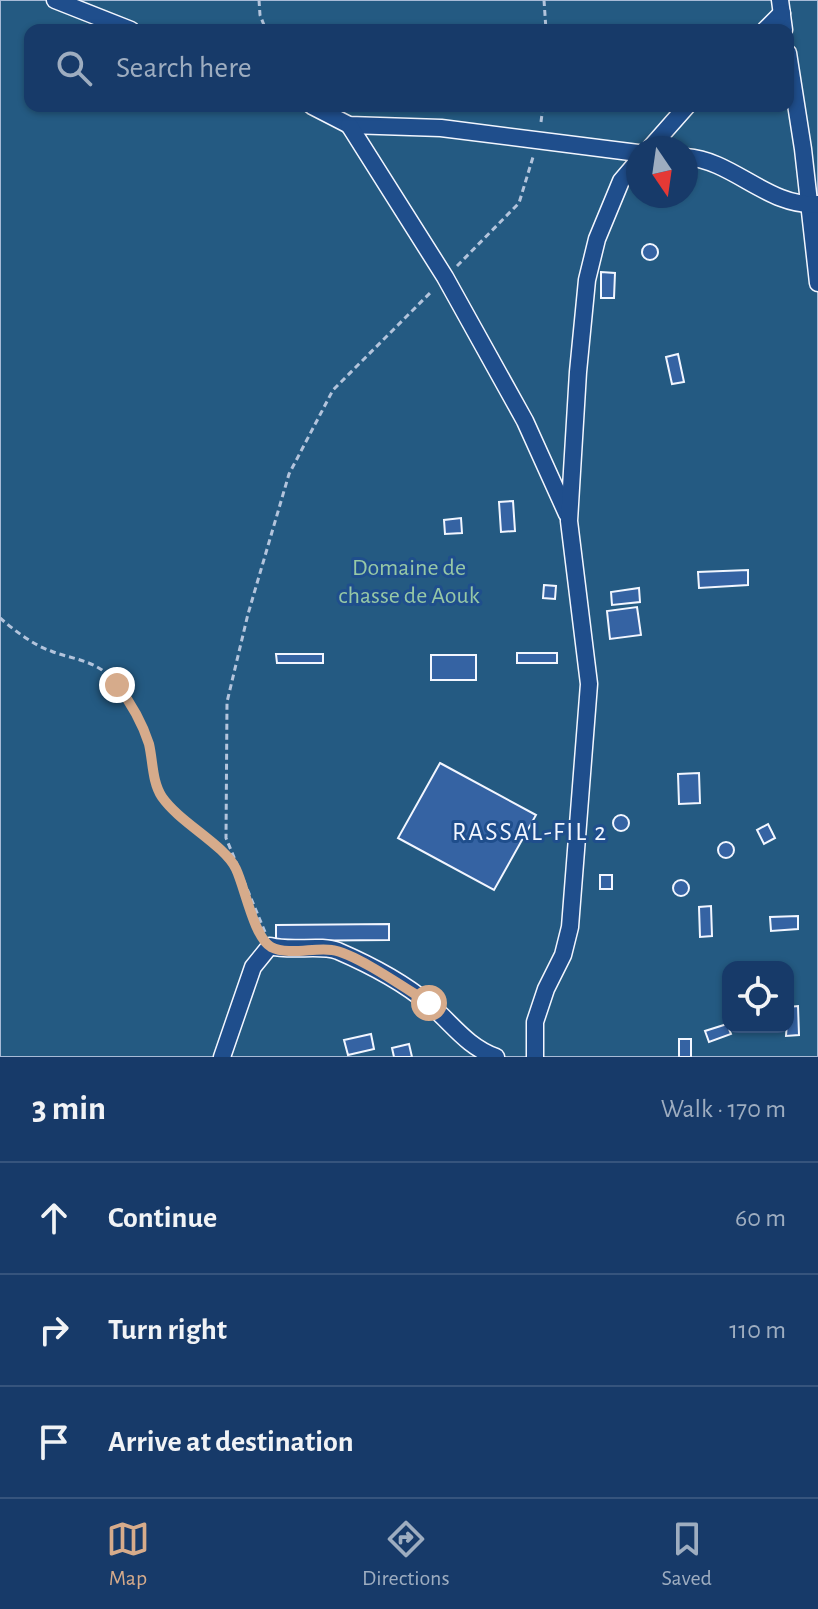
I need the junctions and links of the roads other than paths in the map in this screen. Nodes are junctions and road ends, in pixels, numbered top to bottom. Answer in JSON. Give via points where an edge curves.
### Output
{"nodes":[{"id":1,"x":55,"y":0,"type":"edge"},
{"id":2,"x":116,"y":24,"type":"edge"},
{"id":3,"x":794,"y":88,"type":"edge"},
{"id":4,"x":324,"y":112,"type":"edge"},
{"id":5,"x":682,"y":112,"type":"edge"},
{"id":6,"x":349,"y":125,"type":"junction"},
{"id":7,"x":661,"y":136,"type":"edge"},
{"id":8,"x":626,"y":151,"type":"edge"},
{"id":9,"x":698,"y":158,"type":"edge"},
{"id":10,"x":626,"y":175,"type":"edge"},
{"id":11,"x":814,"y":205,"type":"edge"},
{"id":12,"x":818,"y":283,"type":"edge"},
{"id":13,"x":569,"y":521,"type":"junction"},
{"id":14,"x":222,"y":1057,"type":"edge"},
{"id":15,"x":496,"y":1057,"type":"edge"},
{"id":16,"x":535,"y":1057,"type":"edge"}],
"edges":[{"from":1,"to":2,"type":"street"},
{"from":3,"to":11,"type":"street"},
{"from":4,"to":6,"type":"street"},
{"from":5,"to":7,"type":"street"},
{"from":6,"to":8,"type":"street","via":[[441,128]]},
{"from":6,"to":13,"type":"street","via":[[445,277],[525,421]]},
{"from":9,"to":11,"type":"street","via":[[781,198]]},
{"from":10,"to":13,"type":"street","via":[[597,239],[587,280]]},
{"from":11,"to":12,"type":"street"},
{"from":13,"to":16,"type":"street","via":[[589,684],[570,927],[535,1022]]},
{"from":14,"to":15,"type":"street","via":[[253,967],[270,946],[334,950],[429,1003],[467,1042]]}]}
